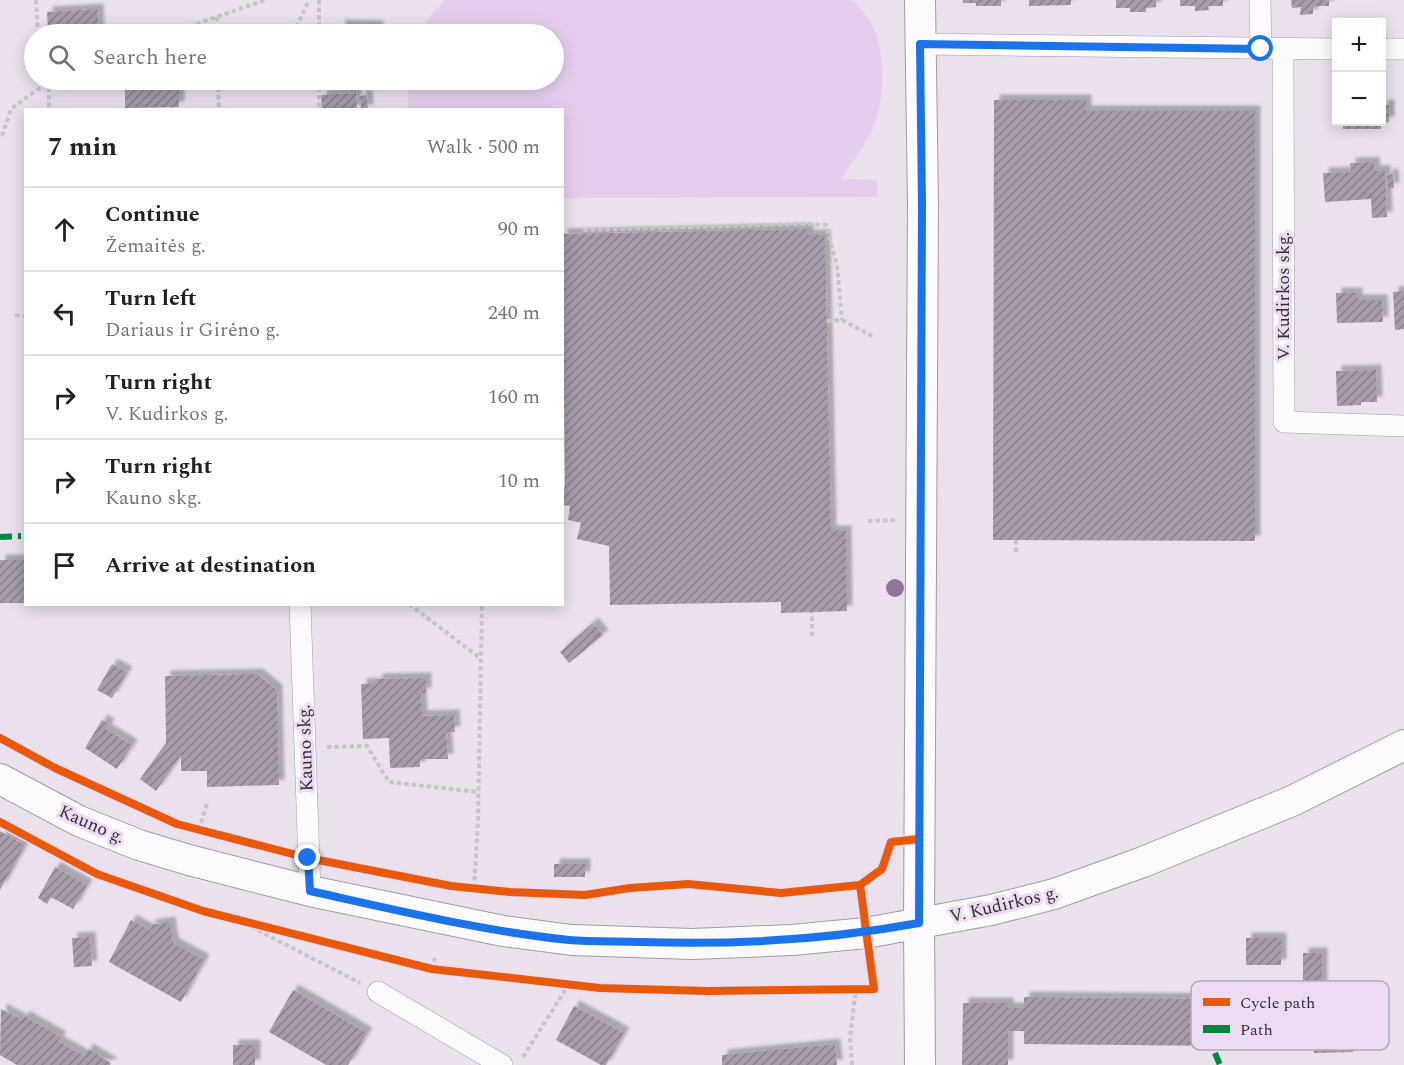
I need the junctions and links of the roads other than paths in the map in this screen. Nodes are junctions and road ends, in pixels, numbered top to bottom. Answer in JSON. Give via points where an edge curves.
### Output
{"nodes":[{"id":1,"x":920,"y":0,"type":"edge"},
{"id":2,"x":1260,"y":0,"type":"edge"},
{"id":3,"x":920,"y":44,"type":"junction"},
{"id":4,"x":1261,"y":49,"type":"junction"},
{"id":5,"x":1283,"y":49,"type":"junction"},
{"id":6,"x":1332,"y":49,"type":"edge"},
{"id":7,"x":1386,"y":49,"type":"edge"},
{"id":8,"x":1404,"y":49,"type":"edge"},
{"id":9,"x":1404,"y":426,"type":"edge"},
{"id":10,"x":300,"y":606,"type":"edge"},
{"id":11,"x":1404,"y":745,"type":"edge"},
{"id":12,"x":0,"y":779,"type":"edge"},
{"id":13,"x":189,"y":860,"type":"joint"},
{"id":14,"x":310,"y":891,"type":"junction"},
{"id":15,"x":919,"y":923,"type":"junction"},
{"id":16,"x":378,"y":992,"type":"road end"},
{"id":17,"x":502,"y":1065,"type":"edge"},
{"id":18,"x":920,"y":1065,"type":"edge"}],
"edges":[{"from":1,"to":3,"type":"main road"},
{"from":2,"to":4,"type":"street"},
{"from":3,"to":4,"type":"street"},
{"from":3,"to":15,"type":"main road"},
{"from":4,"to":5,"type":"street"},
{"from":5,"to":6,"type":"street"},
{"from":5,"to":9,"type":"street","name":"V. Kudirkos skg.","via":[[1284,422]]},
{"from":7,"to":8,"type":"street"},
{"from":10,"to":14,"type":"street","name":"Kauno skg."},
{"from":11,"to":15,"type":"main road","name":"V. Kudirkos g.","via":[[1292,801],[1095,881],[991,910]]},
{"from":12,"to":13,"type":"main road","name":"Kauno g.","via":[[79,821]]},
{"from":13,"to":14,"type":"main road","name":"V. Kudirkos g."},
{"from":14,"to":15,"type":"main road","name":"V. Kudirkos g.","via":[[503,931],[572,940],[692,944],[792,940]]},
{"from":15,"to":18,"type":"main road"},
{"from":16,"to":17,"type":"street"}]}
